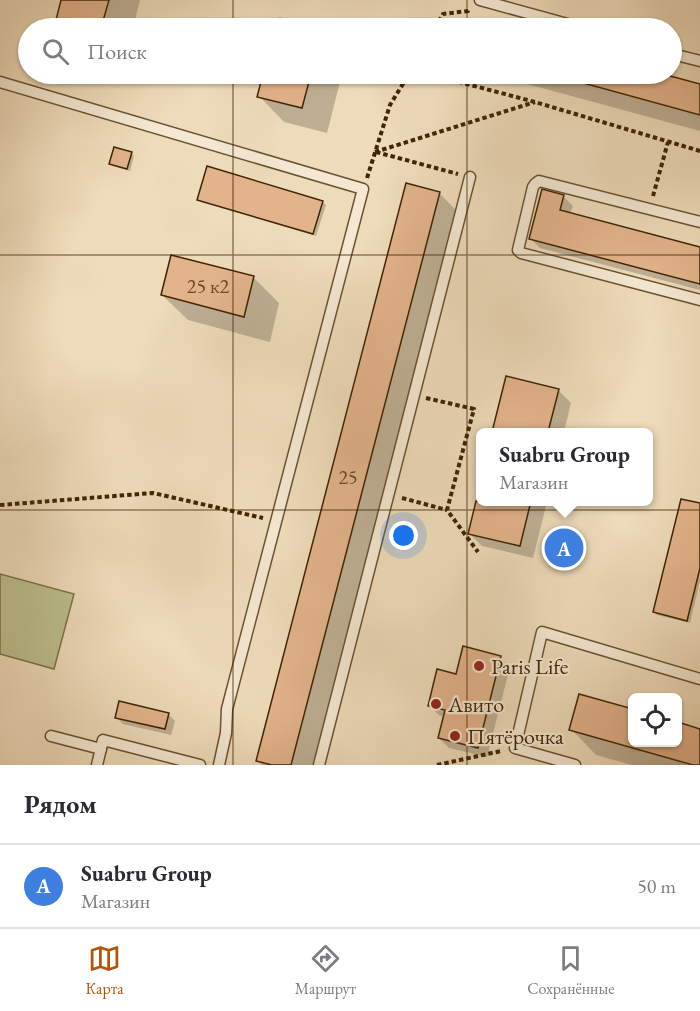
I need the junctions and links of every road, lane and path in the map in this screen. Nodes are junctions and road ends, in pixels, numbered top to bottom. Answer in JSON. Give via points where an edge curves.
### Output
{"nodes":[{"id":1,"x":475,"y":3,"type":"edge"},
{"id":2,"x":441,"y":18,"type":"edge"},
{"id":3,"x":539,"y":18,"type":"edge"},
{"id":4,"x":682,"y":57,"type":"edge"},
{"id":5,"x":700,"y":62,"type":"edge"},
{"id":6,"x":0,"y":82,"type":"edge"},
{"id":7,"x":404,"y":84,"type":"edge"},
{"id":8,"x":467,"y":84,"type":"edge"},
{"id":9,"x":535,"y":102,"type":"junction"},
{"id":10,"x":668,"y":142,"type":"junction"},
{"id":11,"x":375,"y":152,"type":"junction"},
{"id":12,"x":700,"y":152,"type":"edge"},
{"id":13,"x":470,"y":177,"type":"joint"},
{"id":14,"x":363,"y":189,"type":"junction"},
{"id":15,"x":650,"y":209,"type":"junction"},
{"id":16,"x":700,"y":222,"type":"edge"},
{"id":17,"x":700,"y":300,"type":"edge"},
{"id":18,"x":431,"y":399,"type":"dead end"},
{"id":19,"x":406,"y":499,"type":"dead end"},
{"id":20,"x":0,"y":505,"type":"edge"},
{"id":21,"x":447,"y":510,"type":"junction"},
{"id":22,"x":276,"y":521,"type":"junction"},
{"id":23,"x":478,"y":552,"type":"dead end"},
{"id":24,"x":700,"y":679,"type":"edge"},
{"id":25,"x":51,"y":736,"type":"dead end"},
{"id":26,"x":515,"y":748,"type":"junction"},
{"id":27,"x":101,"y":750,"type":"junction"},
{"id":28,"x":97,"y":765,"type":"edge"},
{"id":29,"x":200,"y":765,"type":"edge"},
{"id":30,"x":219,"y":765,"type":"edge"},
{"id":31,"x":319,"y":765,"type":"edge"},
{"id":32,"x":437,"y":765,"type":"edge"},
{"id":33,"x":575,"y":765,"type":"edge"}],
"edges":[{"from":1,"to":2,"type":"path","via":[[468,11],[443,14]]},
{"from":1,"to":3,"type":"lane"},
{"from":4,"to":5,"type":"lane"},
{"from":6,"to":14,"type":"lane"},
{"from":7,"to":11,"type":"path","via":[[390,105]]},
{"from":8,"to":9,"type":"path"},
{"from":9,"to":10,"type":"path"},
{"from":9,"to":11,"type":"path"},
{"from":10,"to":12,"type":"path"},
{"from":10,"to":15,"type":"path"},
{"from":11,"to":13,"type":"path"},
{"from":11,"to":14,"type":"path"},
{"from":13,"to":31,"type":"lane"},
{"from":14,"to":22,"type":"lane"},
{"from":15,"to":16,"type":"lane"},
{"from":15,"to":17,"type":"lane","via":[[539,181],[533,187],[518,250],[521,254]]},
{"from":18,"to":21,"type":"path","via":[[474,409]]},
{"from":19,"to":21,"type":"path"},
{"from":20,"to":22,"type":"path","via":[[153,494]]},
{"from":21,"to":23,"type":"path"},
{"from":22,"to":30,"type":"lane","via":[[227,709]]},
{"from":24,"to":26,"type":"lane","via":[[542,632]]},
{"from":25,"to":27,"type":"lane"},
{"from":26,"to":32,"type":"path"},
{"from":26,"to":33,"type":"lane"},
{"from":27,"to":28,"type":"lane"},
{"from":27,"to":29,"type":"lane","via":[[103,740]]}]}
